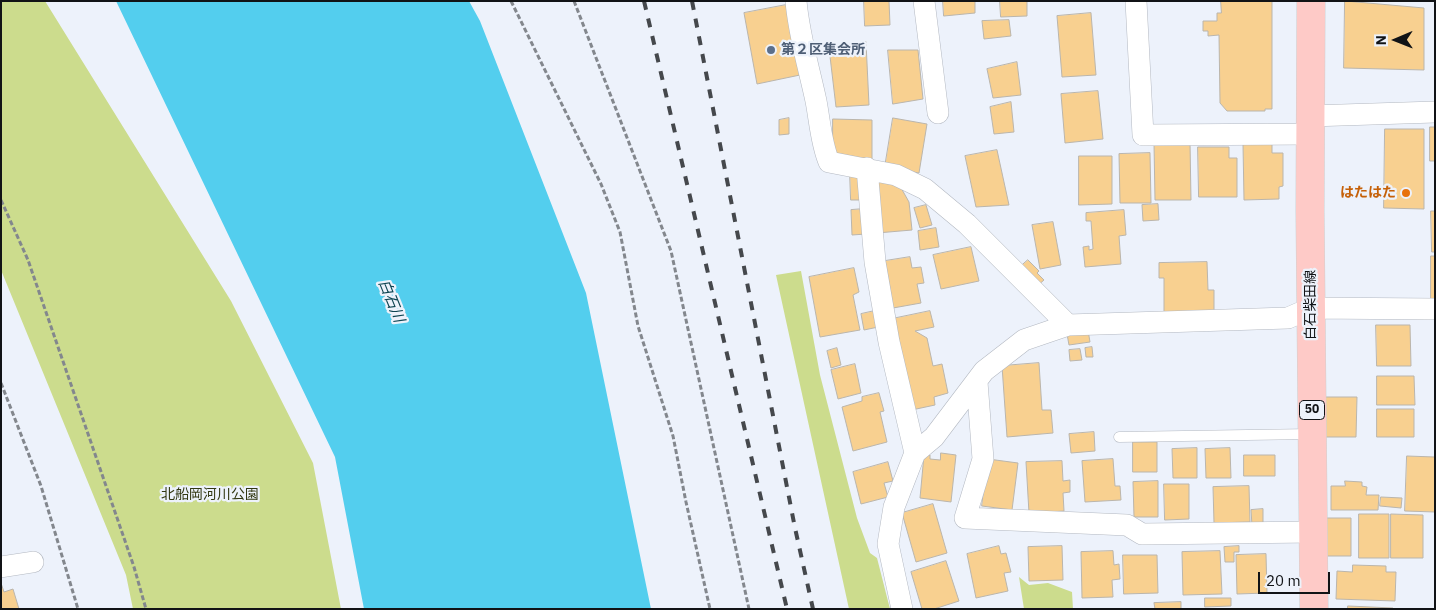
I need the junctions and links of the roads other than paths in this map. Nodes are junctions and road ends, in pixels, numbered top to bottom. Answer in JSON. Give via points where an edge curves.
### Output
{"nodes":[{"id":1,"x":796,"y":1,"type":"edge"},
{"id":2,"x":924,"y":1,"type":"edge"},
{"id":3,"x":1136,"y":1,"type":"edge"},
{"id":4,"x":1311,"y":1,"type":"edge"},
{"id":5,"x":1435,"y":112,"type":"edge"},
{"id":6,"x":938,"y":113,"type":"dead end"},
{"id":7,"x":1310,"y":125,"type":"junction"},
{"id":8,"x":867,"y":168,"type":"junction"},
{"id":9,"x":1311,"y":308,"type":"junction"},
{"id":10,"x":1435,"y":309,"type":"edge"},
{"id":11,"x":1068,"y":324,"type":"junction"},
{"id":12,"x":977,"y":382,"type":"junction"},
{"id":13,"x":1312,"y":434,"type":"junction"},
{"id":14,"x":1119,"y":437,"type":"dead end"},
{"id":15,"x":915,"y":453,"type":"junction"},
{"id":16,"x":1313,"y":532,"type":"junction"},
{"id":17,"x":33,"y":562,"type":"dead end"},
{"id":18,"x":1,"y":568,"type":"edge"},
{"id":19,"x":902,"y":609,"type":"edge"},
{"id":20,"x":1314,"y":609,"type":"edge"}],
"edges":[{"from":1,"to":8,"type":"street","via":[[798,28],[816,101],[823,149],[829,162]]},
{"from":2,"to":6,"type":"street"},
{"from":3,"to":7,"type":"street","via":[[1143,134]]},
{"from":4,"to":7,"type":"main road","name":"白石柴田線","number":"50"},
{"from":5,"to":7,"type":"street"},
{"from":7,"to":9,"type":"main road","name":"白石柴田線","number":"50"},
{"from":8,"to":11,"type":"street","via":[[896,175],[938,199]]},
{"from":8,"to":15,"type":"street","via":[[875,262],[889,342]]},
{"from":9,"to":10,"type":"street"},
{"from":9,"to":11,"type":"street","via":[[1288,318]]},
{"from":9,"to":13,"type":"main road","name":"白石柴田線","number":"50"},
{"from":11,"to":12,"type":"street","via":[[1024,340],[984,371]]},
{"from":12,"to":15,"type":"street","via":[[934,436]]},
{"from":12,"to":16,"type":"street","via":[[983,459],[965,518],[1127,525],[1142,534]]},
{"from":13,"to":14,"type":"lane"},
{"from":13,"to":16,"type":"main road","name":"白石柴田線","number":"50"},
{"from":15,"to":19,"type":"street","via":[[894,507],[888,544]]},
{"from":16,"to":20,"type":"main road","name":"白石柴田線","number":"50"},
{"from":17,"to":18,"type":"street"}]}
